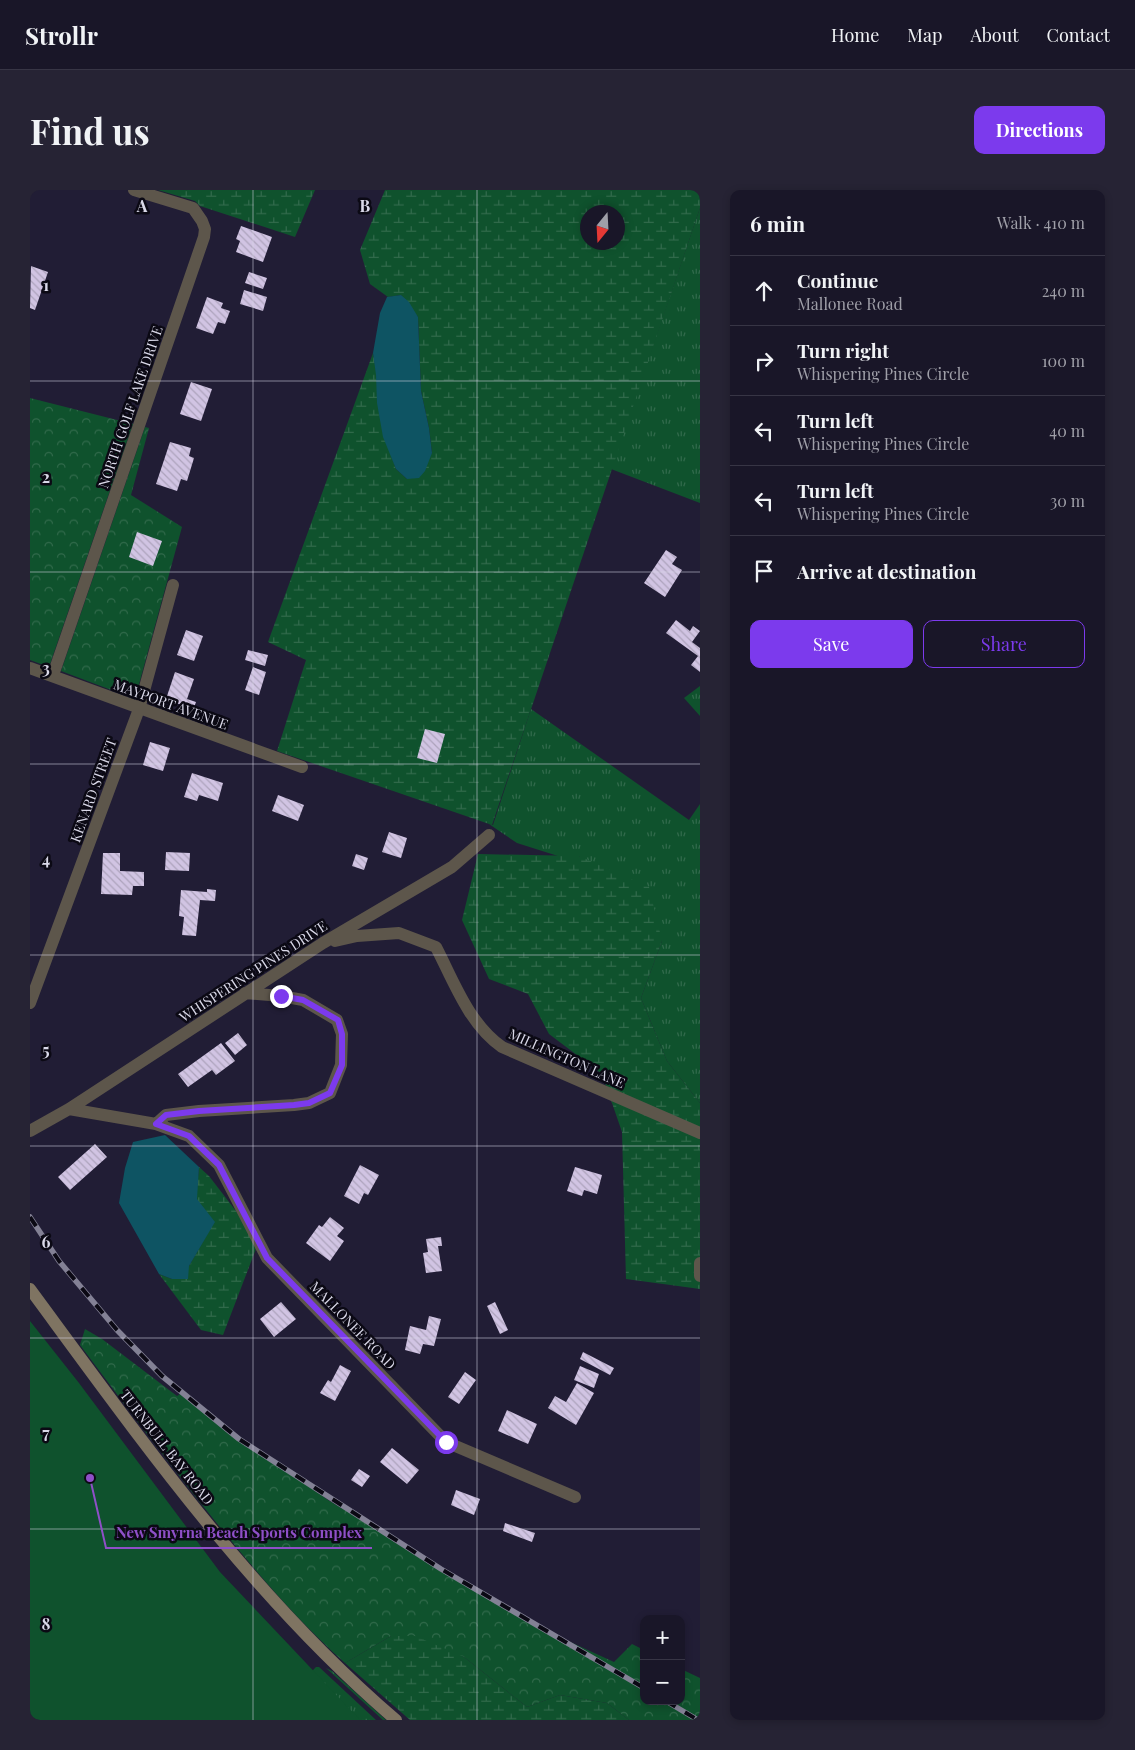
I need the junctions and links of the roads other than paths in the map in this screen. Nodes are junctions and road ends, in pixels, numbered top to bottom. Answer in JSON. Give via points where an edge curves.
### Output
{"nodes":[{"id":1,"x":134,"y":190,"type":"edge"},
{"id":2,"x":173,"y":585,"type":"dead end"},
{"id":3,"x":30,"y":668,"type":"edge"},
{"id":4,"x":53,"y":676,"type":"junction"},
{"id":5,"x":139,"y":709,"type":"junction"},
{"id":6,"x":302,"y":767,"type":"dead end"},
{"id":7,"x":489,"y":835,"type":"dead end"},
{"id":8,"x":323,"y":943,"type":"junction"},
{"id":9,"x":245,"y":993,"type":"junction"},
{"id":10,"x":30,"y":1003,"type":"edge"},
{"id":11,"x":68,"y":1109,"type":"junction"},
{"id":12,"x":156,"y":1124,"type":"junction"},
{"id":13,"x":30,"y":1131,"type":"edge"},
{"id":14,"x":700,"y":1133,"type":"edge"},
{"id":15,"x":700,"y":1263,"type":"edge"},
{"id":16,"x":700,"y":1276,"type":"edge"},
{"id":17,"x":30,"y":1289,"type":"edge"},
{"id":18,"x":575,"y":1497,"type":"dead end"},
{"id":19,"x":396,"y":1720,"type":"edge"}],
"edges":[{"from":1,"to":4,"type":"street","name":"NORTH GOLF LAKE DRIVE","via":[[192,208],[202,221],[204,237]]},
{"from":2,"to":5,"type":"street","name":"KENARD STREET"},
{"from":3,"to":4,"type":"street","name":"MAYPORT AVENUE"},
{"from":4,"to":5,"type":"street","name":"MAYPORT AVENUE"},
{"from":5,"to":6,"type":"street","name":"MAYPORT AVENUE"},
{"from":5,"to":10,"type":"street","name":"KENARD STREET"},
{"from":7,"to":8,"type":"street","name":"WHISPERING PINES DRIVE","via":[[452,867]]},
{"from":8,"to":9,"type":"street","name":"WHISPERING PINES DRIVE"},
{"from":8,"to":14,"type":"street","name":"MILLINGTON LANE","via":[[357,936],[399,933],[436,947],[472,1017],[488,1038]]},
{"from":9,"to":11,"type":"street","name":"WHISPERING PINES DRIVE"},
{"from":9,"to":12,"type":"street","via":[[303,1000],[338,1020],[342,1034],[342,1065],[330,1093],[309,1103],[166,1115]]},
{"from":11,"to":12,"type":"street","name":"MALLONEE ROAD"},
{"from":11,"to":13,"type":"street","name":"WHISPERING PINES DRIVE"},
{"from":12,"to":18,"type":"street","name":"MALLONEE ROAD","via":[[189,1136],[219,1165],[267,1258],[446,1442]]},
{"from":15,"to":16,"type":"street"},
{"from":17,"to":19,"type":"street","name":"TURNBULL BAY ROAD","via":[[134,1430],[234,1557],[356,1686]]}]}
